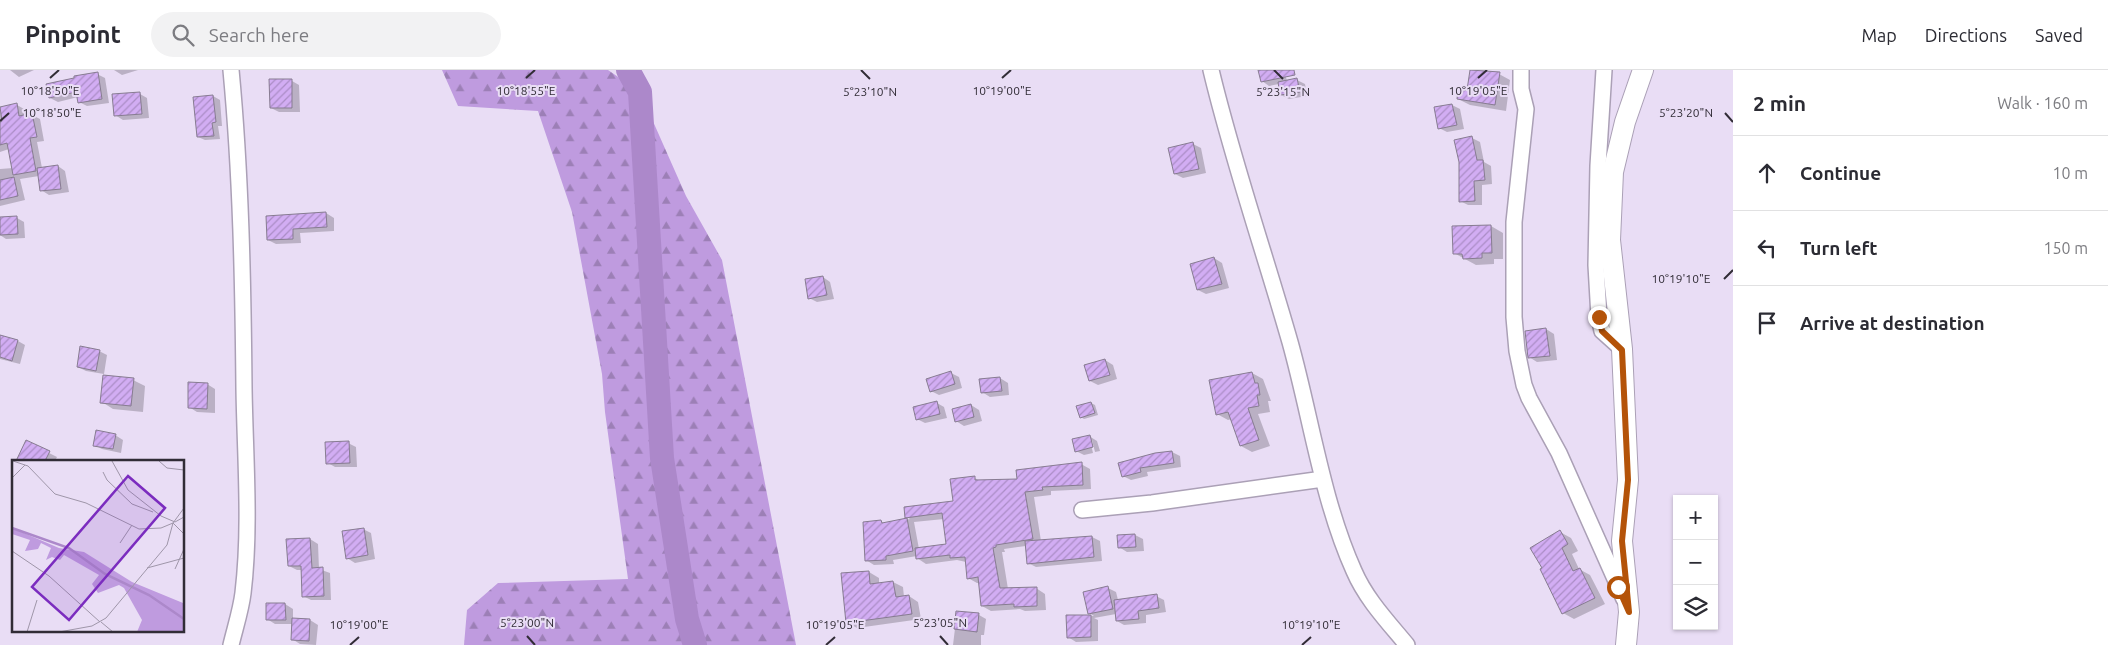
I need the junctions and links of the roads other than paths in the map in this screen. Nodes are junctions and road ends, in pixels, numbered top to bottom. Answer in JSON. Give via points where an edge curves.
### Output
{"nodes":[{"id":1,"x":230,"y":70,"type":"edge"},
{"id":2,"x":1210,"y":70,"type":"edge"},
{"id":3,"x":1521,"y":70,"type":"edge"},
{"id":4,"x":1604,"y":70,"type":"edge"},
{"id":5,"x":1643,"y":70,"type":"edge"},
{"id":6,"x":1622,"y":350,"type":"junction"},
{"id":7,"x":1324,"y":479,"type":"junction"},
{"id":8,"x":1082,"y":510,"type":"dead end"},
{"id":9,"x":1629,"y":612,"type":"junction"},
{"id":10,"x":231,"y":645,"type":"edge"},
{"id":11,"x":1407,"y":645,"type":"edge"},
{"id":12,"x":1626,"y":645,"type":"edge"}],
"edges":[{"from":1,"to":10,"type":"street","via":[[237,131],[247,515],[243,596]]},
{"from":2,"to":7,"type":"street","via":[[1228,141],[1291,348]]},
{"from":3,"to":9,"type":"street","via":[[1526,109],[1514,222],[1517,351],[1524,385],[1574,483]]},
{"from":4,"to":6,"type":"street","via":[[1598,166],[1596,265],[1599,317],[1602,331]]},
{"from":5,"to":6,"type":"main road","via":[[1625,122],[1613,172],[1610,240]]},
{"from":6,"to":9,"type":"main road","via":[[1628,480],[1622,541]]},
{"from":7,"to":8,"type":"street"},
{"from":7,"to":11,"type":"street","via":[[1354,572],[1372,602]]},
{"from":9,"to":12,"type":"main road"}]}
